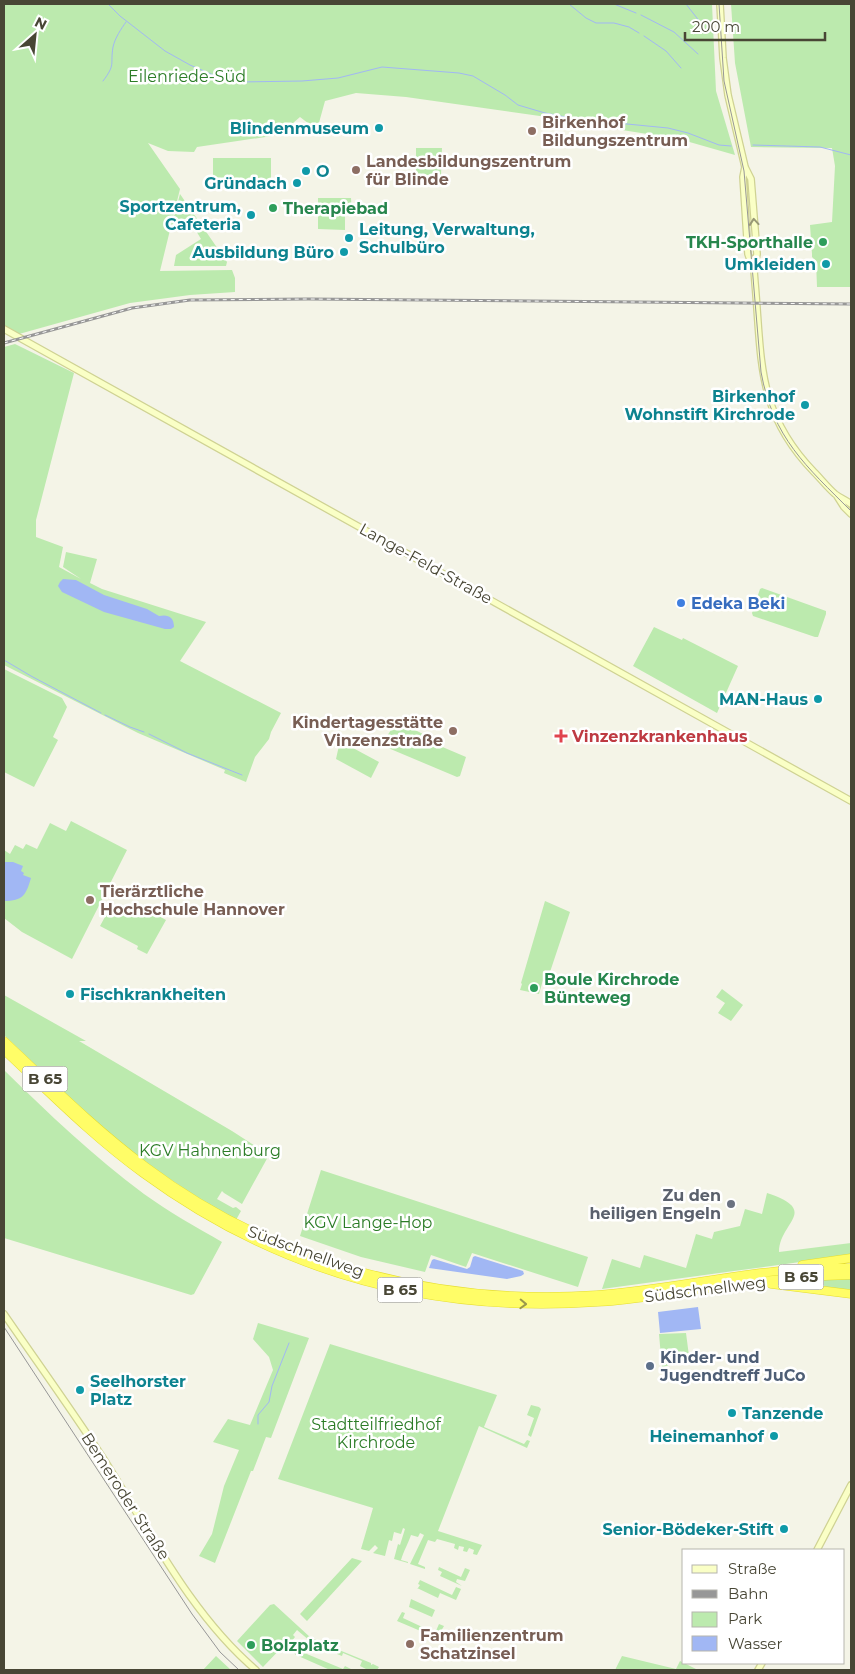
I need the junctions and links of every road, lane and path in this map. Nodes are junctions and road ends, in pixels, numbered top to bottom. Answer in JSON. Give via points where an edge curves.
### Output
{"nodes":[{"id":1,"x":720,"y":4,"type":"edge"},
{"id":2,"x":4,"y":329,"type":"edge"},
{"id":3,"x":836,"y":494,"type":"junction"},
{"id":4,"x":851,"y":504,"type":"edge"},
{"id":5,"x":851,"y":514,"type":"edge"},
{"id":6,"x":849,"y":800,"type":"edge"},
{"id":7,"x":4,"y":1041,"type":"edge"},
{"id":8,"x":4,"y":1050,"type":"edge"},
{"id":9,"x":228,"y":1224,"type":"junction"},
{"id":10,"x":851,"y":1258,"type":"edge"},
{"id":11,"x":851,"y":1268,"type":"edge"},
{"id":12,"x":773,"y":1272,"type":"junction"},
{"id":13,"x":851,"y":1275,"type":"edge"},
{"id":14,"x":752,"y":1282,"type":"junction"},
{"id":15,"x":851,"y":1294,"type":"edge"},
{"id":16,"x":599,"y":1299,"type":"junction"},
{"id":17,"x":4,"y":1314,"type":"edge"},
{"id":18,"x":851,"y":1485,"type":"edge"},
{"id":19,"x":818,"y":1549,"type":"edge"},
{"id":20,"x":256,"y":1670,"type":"edge"}],
"edges":[{"from":1,"to":3,"type":"main road","via":[[725,73],[745,167],[748,254],[754,270],[762,371],[771,408],[794,450]]},
{"from":2,"to":6,"type":"main road","name":"Lange-Feld-Straße"},
{"from":3,"to":4,"type":"main road"},
{"from":3,"to":5,"type":"main road"},
{"from":7,"to":9,"type":"highway","name":"Südschnellweg","number":"B 65","via":[[87,1118],[146,1167]]},
{"from":8,"to":9,"type":"highway","name":"Südschnellweg","number":"B 65","via":[[126,1160],[163,1188]]},
{"from":9,"to":16,"type":"highway","name":"Südschnellweg","number":"B 65","via":[[296,1259],[414,1293],[497,1303]]},
{"from":10,"to":12,"type":"highway"},
{"from":11,"to":12,"type":"highway","name":"Südschnellweg","number":"B 65"},
{"from":12,"to":16,"type":"highway","name":"Südschnellweg","number":"B 65"},
{"from":13,"to":14,"type":"highway","name":"Südschnellweg","number":"B 65"},
{"from":14,"to":15,"type":"highway"},
{"from":14,"to":16,"type":"highway","name":"Südschnellweg","number":"B 65"},
{"from":17,"to":20,"type":"main road","name":"Bemeroder Straße","via":[[104,1459],[191,1597],[227,1644]]},
{"from":18,"to":19,"type":"main road"}]}
